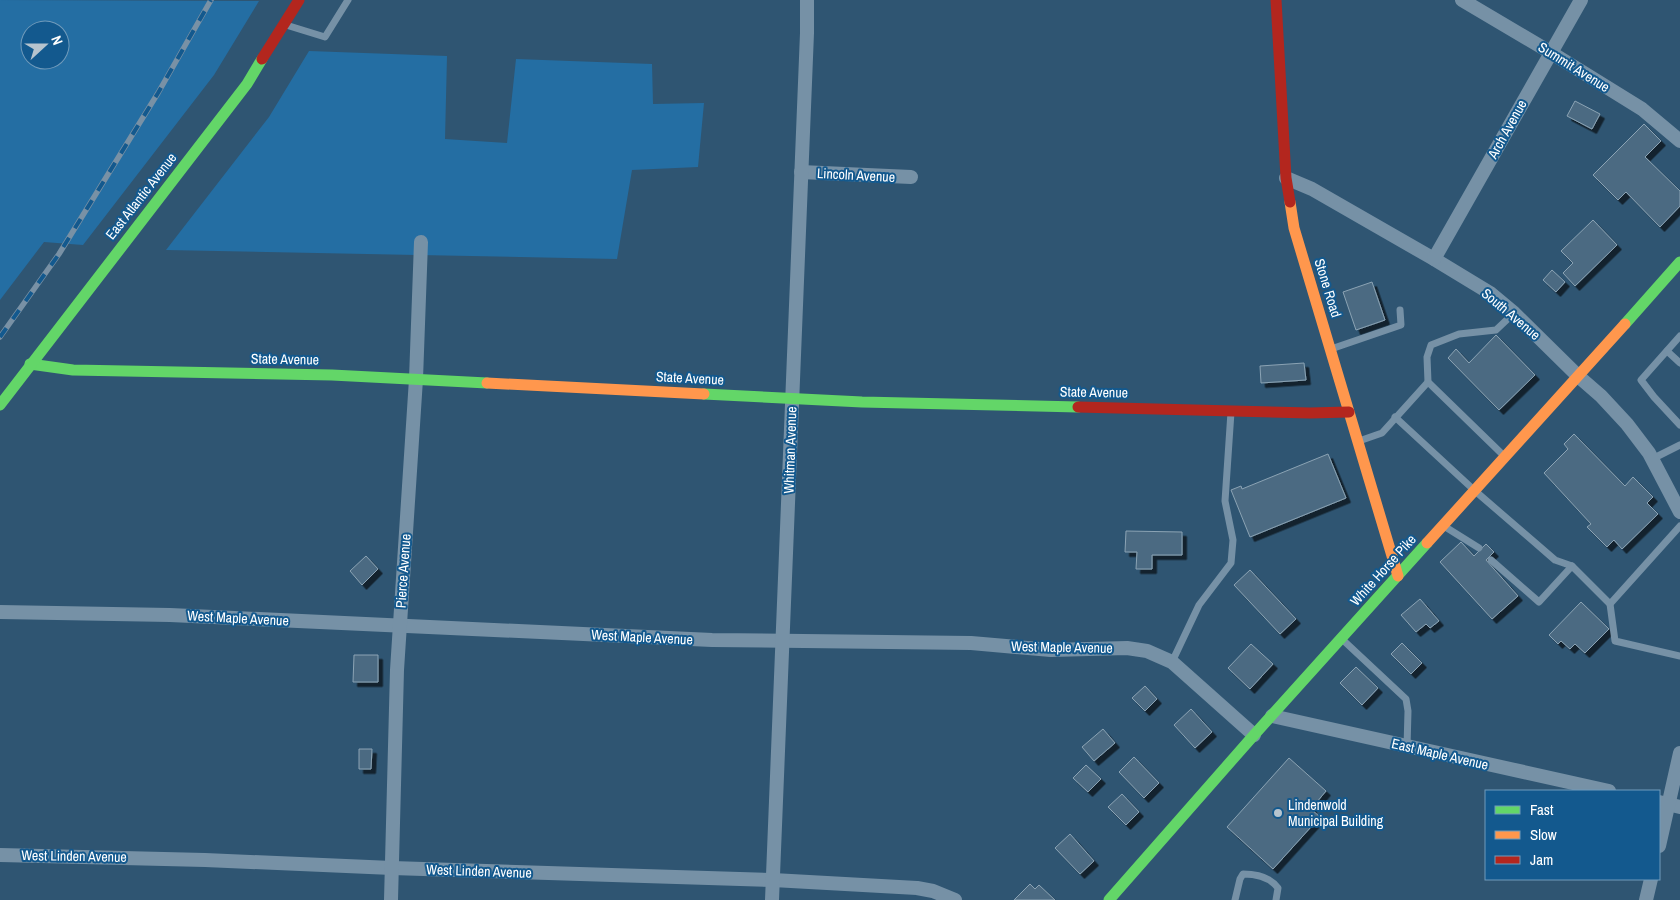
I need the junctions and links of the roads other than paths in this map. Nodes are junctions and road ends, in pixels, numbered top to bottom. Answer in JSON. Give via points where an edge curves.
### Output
{"nodes":[{"id":1,"x":299,"y":0,"type":"edge"},
{"id":2,"x":348,"y":0,"type":"edge"},
{"id":3,"x":807,"y":0,"type":"edge"},
{"id":4,"x":1276,"y":0,"type":"edge"},
{"id":5,"x":1462,"y":0,"type":"edge"},
{"id":6,"x":1581,"y":0,"type":"edge"},
{"id":7,"x":285,"y":25,"type":"junction"},
{"id":8,"x":1550,"y":52,"type":"junction"},
{"id":9,"x":1680,"y":141,"type":"edge"},
{"id":10,"x":801,"y":172,"type":"junction"},
{"id":11,"x":911,"y":178,"type":"dead end"},
{"id":12,"x":1286,"y":178,"type":"junction"},
{"id":13,"x":421,"y":242,"type":"dead end"},
{"id":14,"x":1434,"y":259,"type":"junction"},
{"id":15,"x":1680,"y":262,"type":"edge"},
{"id":16,"x":1400,"y":310,"type":"dead end"},
{"id":17,"x":1514,"y":313,"type":"junction"},
{"id":18,"x":1680,"y":336,"type":"edge"},
{"id":19,"x":1330,"y":349,"type":"junction"},
{"id":20,"x":1667,"y":351,"type":"junction"},
{"id":21,"x":30,"y":364,"type":"junction"},
{"id":22,"x":1680,"y":364,"type":"edge"},
{"id":23,"x":1578,"y":376,"type":"junction"},
{"id":24,"x":416,"y":379,"type":"junction"},
{"id":25,"x":1428,"y":382,"type":"junction"},
{"id":26,"x":792,"y":398,"type":"junction"},
{"id":27,"x":0,"y":405,"type":"edge"},
{"id":28,"x":1232,"y":412,"type":"junction"},
{"id":29,"x":1349,"y":412,"type":"junction"},
{"id":30,"x":1395,"y":417,"type":"junction"},
{"id":31,"x":1680,"y":425,"type":"edge"},
{"id":32,"x":1358,"y":441,"type":"junction"},
{"id":33,"x":1680,"y":445,"type":"edge"},
{"id":34,"x":1505,"y":456,"type":"junction"},
{"id":35,"x":1652,"y":459,"type":"junction"},
{"id":36,"x":1474,"y":490,"type":"junction"},
{"id":37,"x":1680,"y":512,"type":"edge"},
{"id":38,"x":1442,"y":525,"type":"junction"},
{"id":39,"x":1680,"y":526,"type":"edge"},
{"id":40,"x":1479,"y":548,"type":"dead end"},
{"id":41,"x":1492,"y":560,"type":"dead end"},
{"id":42,"x":1572,"y":566,"type":"junction"},
{"id":43,"x":1398,"y":576,"type":"junction"},
{"id":44,"x":1610,"y":604,"type":"junction"},
{"id":45,"x":0,"y":612,"type":"edge"},
{"id":46,"x":400,"y":626,"type":"junction"},
{"id":47,"x":1341,"y":639,"type":"junction"},
{"id":48,"x":783,"y":641,"type":"junction"},
{"id":49,"x":1680,"y":656,"type":"edge"},
{"id":50,"x":1172,"y":662,"type":"junction"},
{"id":51,"x":1272,"y":716,"type":"junction"},
{"id":52,"x":1254,"y":735,"type":"junction"},
{"id":53,"x":1407,"y":747,"type":"junction"},
{"id":54,"x":1680,"y":753,"type":"edge"},
{"id":55,"x":1603,"y":790,"type":"edge"},
{"id":56,"x":1669,"y":804,"type":"edge"},
{"id":57,"x":1660,"y":842,"type":"edge"},
{"id":58,"x":0,"y":854,"type":"edge"},
{"id":59,"x":392,"y":868,"type":"junction"},
{"id":60,"x":773,"y":880,"type":"junction"},
{"id":61,"x":1651,"y":880,"type":"edge"},
{"id":62,"x":391,"y":900,"type":"edge"},
{"id":63,"x":772,"y":900,"type":"edge"},
{"id":64,"x":955,"y":900,"type":"edge"},
{"id":65,"x":1109,"y":900,"type":"edge"},
{"id":66,"x":1235,"y":900,"type":"edge"},
{"id":67,"x":1276,"y":900,"type":"edge"},
{"id":68,"x":1646,"y":900,"type":"edge"}],
"edges":[{"from":1,"to":7,"type":"main road","name":"East Atlantic Avenue"},
{"from":2,"to":7,"type":"lane","via":[[325,37]]},
{"from":3,"to":10,"type":"street","name":"Whitman Avenue"},
{"from":4,"to":12,"type":"main road","name":"Stone Road"},
{"from":5,"to":8,"type":"street","name":"Summit Avenue"},
{"from":6,"to":8,"type":"street","name":"Arch Avenue"},
{"from":7,"to":21,"type":"main road","name":"East Atlantic Avenue","via":[[247,84]]},
{"from":8,"to":9,"type":"street","name":"Summit Avenue","via":[[1642,109]]},
{"from":8,"to":14,"type":"street","name":"Arch Avenue"},
{"from":10,"to":11,"type":"street","name":"Lincoln Avenue"},
{"from":10,"to":26,"type":"street","name":"Whitman Avenue"},
{"from":12,"to":14,"type":"street","name":"South Avenue","via":[[1312,189]]},
{"from":12,"to":19,"type":"main road","name":"Stone Road","via":[[1295,230]]},
{"from":13,"to":24,"type":"street","name":"Pierce Avenue"},
{"from":14,"to":17,"type":"street","name":"South Avenue","via":[[1490,293]]},
{"from":15,"to":23,"type":"main road","name":"White Horse Pike"},
{"from":16,"to":19,"type":"lane","via":[[1401,325]]},
{"from":17,"to":23,"type":"street","name":"South Avenue"},
{"from":17,"to":25,"type":"lane","via":[[1496,330],[1460,334],[1431,345],[1427,357]]},
{"from":18,"to":20,"type":"lane"},
{"from":19,"to":29,"type":"main road","name":"Stone Road"},
{"from":20,"to":22,"type":"lane"},
{"from":20,"to":31,"type":"lane","via":[[1641,380]]},
{"from":21,"to":24,"type":"main road","name":"State Avenue","via":[[73,370]]},
{"from":21,"to":27,"type":"main road","name":"East Atlantic Avenue"},
{"from":23,"to":34,"type":"main road","name":"White Horse Pike"},
{"from":23,"to":35,"type":"street","name":"South Avenue","via":[[1602,396],[1627,424]]},
{"from":24,"to":26,"type":"main road","name":"State Avenue"},
{"from":24,"to":46,"type":"street","name":"Pierce Avenue"},
{"from":25,"to":30,"type":"lane"},
{"from":25,"to":34,"type":"lane"},
{"from":26,"to":28,"type":"main road","name":"State Avenue"},
{"from":26,"to":48,"type":"street","name":"Whitman Avenue"},
{"from":28,"to":29,"type":"main road","name":"State Avenue"},
{"from":28,"to":50,"type":"lane","via":[[1225,501],[1233,540],[1231,563],[1199,605]]},
{"from":29,"to":32,"type":"main road","name":"Stone Road"},
{"from":30,"to":32,"type":"lane","via":[[1382,433]]},
{"from":30,"to":36,"type":"lane"},
{"from":32,"to":43,"type":"main road","name":"Stone Road"},
{"from":33,"to":35,"type":"lane"},
{"from":34,"to":36,"type":"main road","name":"White Horse Pike"},
{"from":35,"to":37,"type":"street","name":"South Avenue"},
{"from":36,"to":38,"type":"main road","name":"White Horse Pike"},
{"from":36,"to":42,"type":"lane","via":[[1555,560]]},
{"from":38,"to":40,"type":"lane"},
{"from":38,"to":43,"type":"main road","name":"White Horse Pike"},
{"from":39,"to":44,"type":"lane"},
{"from":41,"to":42,"type":"lane","via":[[1539,602]]},
{"from":42,"to":44,"type":"lane"},
{"from":43,"to":47,"type":"main road","name":"White Horse Pike"},
{"from":44,"to":49,"type":"lane","via":[[1614,641]]},
{"from":45,"to":46,"type":"street","name":"West Maple Avenue","via":[[170,615]]},
{"from":46,"to":48,"type":"street","name":"West Maple Avenue"},
{"from":46,"to":59,"type":"street","name":"Pierce Avenue"},
{"from":47,"to":51,"type":"main road","name":"White Horse Pike"},
{"from":47,"to":53,"type":"lane","via":[[1406,699]]},
{"from":48,"to":50,"type":"street","name":"West Maple Avenue","via":[[971,643],[1050,650],[1127,648],[1147,651]]},
{"from":48,"to":60,"type":"street","name":"Whitman Avenue"},
{"from":50,"to":52,"type":"street","name":"West Maple Avenue"},
{"from":51,"to":52,"type":"main road","name":"White Horse Pike"},
{"from":51,"to":53,"type":"street","name":"East Maple Avenue"},
{"from":52,"to":65,"type":"main road","name":"White Horse Pike"},
{"from":53,"to":55,"type":"street","name":"East Maple Avenue"},
{"from":54,"to":56,"type":"street"},
{"from":56,"to":57,"type":"street"},
{"from":58,"to":59,"type":"street","name":"West Linden Avenue"},
{"from":59,"to":60,"type":"street","name":"West Linden Avenue"},
{"from":59,"to":62,"type":"street","name":"Pierce Avenue"},
{"from":60,"to":63,"type":"street","name":"Whitman Avenue"},
{"from":60,"to":64,"type":"street","name":"West Linden Avenue","via":[[917,888]]},
{"from":61,"to":68,"type":"street"},
{"from":66,"to":67,"type":"lane","via":[[1243,874],[1256,874],[1274,882],[1278,888]]}]}
